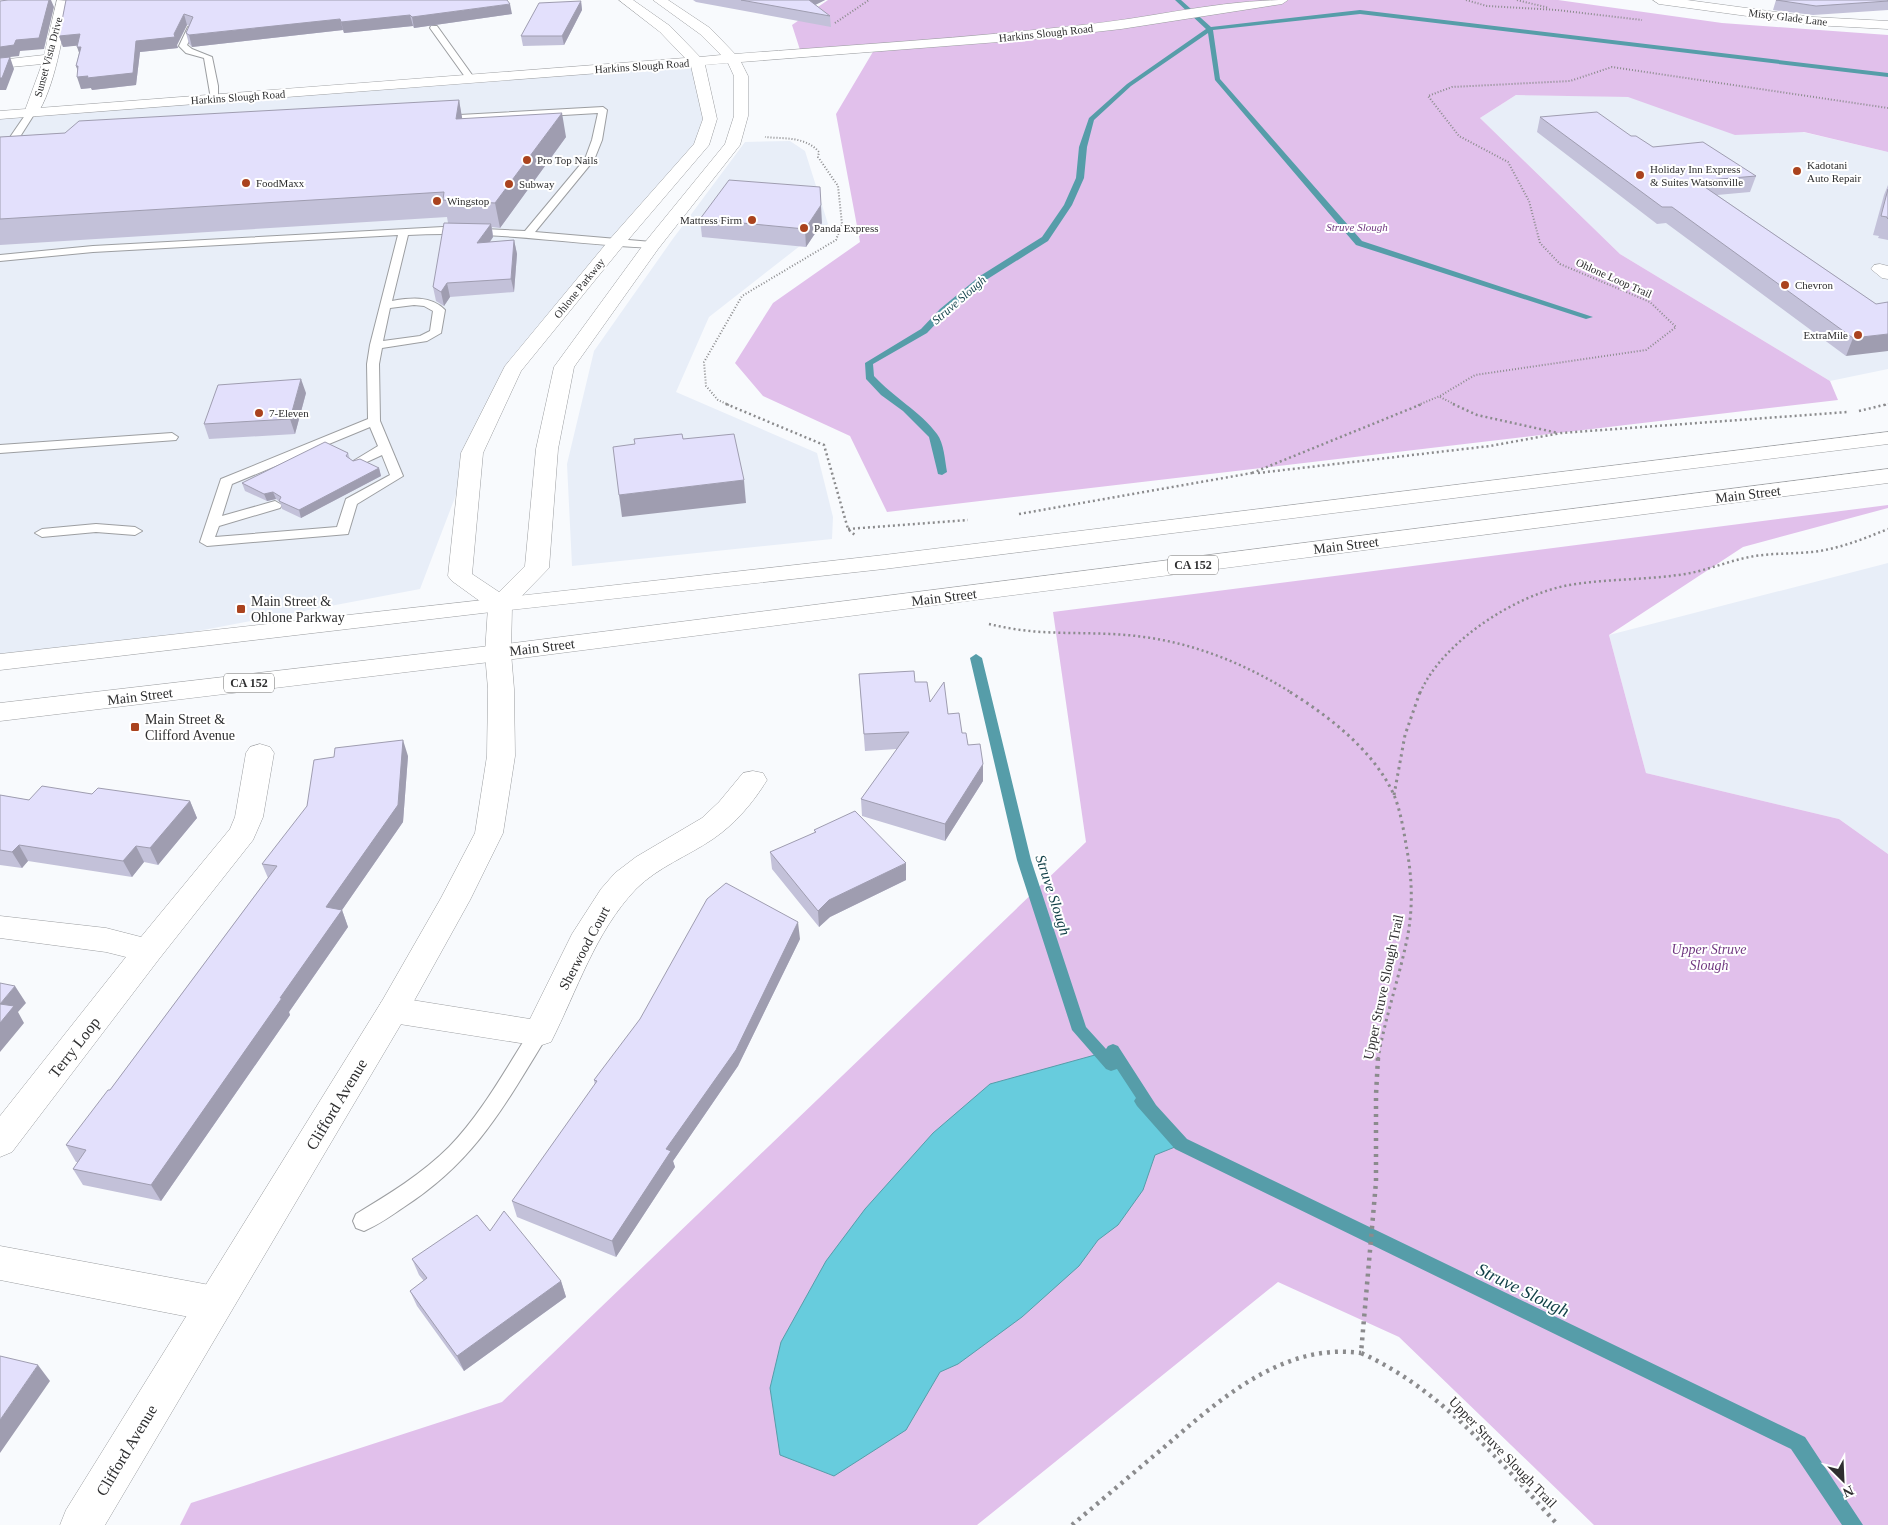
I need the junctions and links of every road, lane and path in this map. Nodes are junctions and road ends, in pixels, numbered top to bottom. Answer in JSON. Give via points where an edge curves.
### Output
{"nodes":[{"id":1,"x":63,"y":0,"type":"edge"},
{"id":2,"x":69,"y":0,"type":"edge"},
{"id":3,"x":625,"y":0,"type":"edge"},
{"id":4,"x":658,"y":0,"type":"edge"},
{"id":5,"x":1282,"y":0,"type":"edge"},
{"id":6,"x":1466,"y":0,"type":"edge"},
{"id":7,"x":1517,"y":0,"type":"edge"},
{"id":8,"x":1659,"y":0,"type":"edge"},
{"id":9,"x":47,"y":2,"type":"edge"},
{"id":10,"x":1888,"y":25,"type":"edge"},
{"id":11,"x":434,"y":28,"type":"edge"},
{"id":12,"x":191,"y":29,"type":"edge"},
{"id":13,"x":50,"y":59,"type":"junction"},
{"id":14,"x":732,"y":60,"type":"junction"},
{"id":15,"x":697,"y":62,"type":"junction"},
{"id":16,"x":0,"y":64,"type":"edge"},
{"id":17,"x":471,"y":79,"type":"junction"},
{"id":18,"x":214,"y":99,"type":"junction"},
{"id":19,"x":1888,"y":108,"type":"edge"},
{"id":20,"x":31,"y":113,"type":"junction"},
{"id":21,"x":0,"y":115,"type":"edge"},
{"id":22,"x":435,"y":119,"type":"edge"},
{"id":23,"x":758,"y":136,"type":"dead end"},
{"id":24,"x":0,"y":145,"type":"edge"},
{"id":25,"x":404,"y":232,"type":"junction"},
{"id":26,"x":528,"y":234,"type":"junction"},
{"id":27,"x":616,"y":243,"type":"junction"},
{"id":28,"x":652,"y":245,"type":"junction"},
{"id":29,"x":0,"y":258,"type":"edge"},
{"id":30,"x":385,"y":305,"type":"junction"},
{"id":31,"x":376,"y":345,"type":"junction"},
{"id":32,"x":1440,"y":396,"type":"junction"},
{"id":33,"x":1888,"y":404,"type":"edge"},
{"id":34,"x":1859,"y":411,"type":"dead end"},
{"id":35,"x":1849,"y":412,"type":"dead end"},
{"id":36,"x":374,"y":421,"type":"junction"},
{"id":37,"x":1561,"y":433,"type":"junction"},
{"id":38,"x":172,"y":437,"type":"dead end"},
{"id":39,"x":1888,"y":438,"type":"edge"},
{"id":40,"x":385,"y":448,"type":"junction"},
{"id":41,"x":0,"y":449,"type":"edge"},
{"id":42,"x":356,"y":463,"type":"edge"},
{"id":43,"x":1252,"y":473,"type":"junction"},
{"id":44,"x":1888,"y":476,"type":"edge"},
{"id":45,"x":275,"y":505,"type":"edge"},
{"id":46,"x":1014,"y":515,"type":"dead end"},
{"id":47,"x":975,"y":520,"type":"dead end"},
{"id":48,"x":213,"y":523,"type":"junction"},
{"id":49,"x":848,"y":529,"type":"junction"},
{"id":50,"x":1888,"y":529,"type":"edge"},
{"id":51,"x":135,"y":530,"type":"dead end"},
{"id":52,"x":42,"y":533,"type":"dead end"},
{"id":53,"x":884,"y":562,"type":"junction"},
{"id":54,"x":500,"y":604,"type":"junction"},
{"id":55,"x":989,"y":624,"type":"dead end"},
{"id":56,"x":498,"y":653,"type":"junction"},
{"id":57,"x":0,"y":662,"type":"edge"},
{"id":58,"x":0,"y":712,"type":"edge"},
{"id":59,"x":260,"y":752,"type":"dead end"},
{"id":60,"x":754,"y":780,"type":"dead end"},
{"id":61,"x":1394,"y":795,"type":"junction"},
{"id":62,"x":0,"y":927,"type":"edge"},
{"id":63,"x":148,"y":951,"type":"junction"},
{"id":64,"x":393,"y":1010,"type":"junction"},
{"id":65,"x":539,"y":1033,"type":"junction"},
{"id":66,"x":0,"y":1142,"type":"edge"},
{"id":67,"x":364,"y":1221,"type":"dead end"},
{"id":68,"x":0,"y":1263,"type":"edge"},
{"id":69,"x":215,"y":1304,"type":"junction"},
{"id":70,"x":1361,"y":1353,"type":"junction"},
{"id":71,"x":81,"y":1525,"type":"edge"},
{"id":72,"x":1072,"y":1525,"type":"edge"},
{"id":73,"x":1558,"y":1525,"type":"edge"}],
"edges":[{"from":1,"to":2,"type":"main road"},
{"from":1,"to":9,"type":"main road"},
{"from":1,"to":13,"type":"main road","name":"Sunset Vista Drive"},
{"from":3,"to":15,"type":"main road","via":[[665,29]]},
{"from":4,"to":14,"type":"main road","via":[[705,31]]},
{"from":5,"to":14,"type":"main road","name":"Harkins Slough Road","via":[[1024,36]]},
{"from":6,"to":7,"type":"path","via":[[1487,6],[1557,10]]},
{"from":8,"to":10,"type":"main road","name":"Misty Glade Lane","via":[[1795,19]]},
{"from":11,"to":17,"type":"lane"},
{"from":12,"to":18,"type":"lane","via":[[183,46],[208,57]]},
{"from":13,"to":16,"type":"main road"},
{"from":13,"to":20,"type":"main road","name":"Sunset Vista Drive"},
{"from":14,"to":15,"type":"main road","name":"Harkins Slough Road"},
{"from":14,"to":28,"type":"main road","via":[[741,76],[741,116],[732,145]]},
{"from":15,"to":17,"type":"main road","name":"Harkins Slough Road"},
{"from":15,"to":27,"type":"main road","name":"Ohlone Parkway","via":[[710,119],[701,145]]},
{"from":17,"to":18,"type":"main road","name":"Harkins Slough Road"},
{"from":18,"to":20,"type":"main road","name":"Harkins Slough Road"},
{"from":19,"to":32,"type":"path","name":"Ohlone Loop Trail","via":[[1612,67],[1570,80],[1452,87],[1428,96],[1459,136],[1508,162],[1529,201],[1540,243],[1560,264],[1650,302],[1676,327],[1646,350],[1475,375]]},
{"from":20,"to":21,"type":"main road","name":"Harkins Slough Road"},
{"from":20,"to":24,"type":"lane","via":[[16,143]]},
{"from":22,"to":26,"type":"lane","via":[[603,110],[598,140],[589,160]]},
{"from":23,"to":49,"type":"path","via":[[815,145],[818,157],[838,186],[842,224],[836,240],[742,296],[704,362],[706,386],[718,400],[824,445]]},
{"from":25,"to":26,"type":"lane","via":[[443,230]]},
{"from":25,"to":29,"type":"lane","via":[[93,249]]},
{"from":25,"to":30,"type":"lane"},
{"from":26,"to":27,"type":"lane"},
{"from":27,"to":28,"type":"lane"},
{"from":27,"to":54,"type":"main road","name":"Ohlone Parkway","via":[[512,370],[472,454],[460,576]]},
{"from":28,"to":54,"type":"main road","via":[[564,367],[547,449],[537,568]]},
{"from":30,"to":31,"type":"lane"},
{"from":30,"to":31,"type":"lane","via":[[419,302],[433,305],[439,310],[435,333],[423,339]]},
{"from":31,"to":36,"type":"lane"},
{"from":32,"to":37,"type":"path","via":[[1477,414]]},
{"from":32,"to":43,"type":"path","name":"Ohlone Loop Trail"},
{"from":33,"to":34,"type":"path"},
{"from":35,"to":37,"type":"path"},
{"from":36,"to":40,"type":"lane"},
{"from":36,"to":48,"type":"lane","via":[[226,482]]},
{"from":37,"to":43,"type":"path","via":[[1490,446]]},
{"from":38,"to":41,"type":"lane"},
{"from":39,"to":53,"type":"main road"},
{"from":40,"to":42,"type":"lane"},
{"from":40,"to":48,"type":"lane","via":[[397,476],[351,502],[343,530],[207,542]]},
{"from":43,"to":46,"type":"path"},
{"from":44,"to":56,"type":"main road","name":"Main Street","number":"CA 152"},
{"from":45,"to":48,"type":"lane"},
{"from":47,"to":49,"type":"path"},
{"from":49,"to":53,"type":"path"},
{"from":50,"to":61,"type":"path","via":[[1831,549],[1762,555],[1693,573],[1566,585],[1516,604],[1460,640],[1440,659],[1425,682],[1410,713]]},
{"from":51,"to":52,"type":"lane","via":[[96,528]]},
{"from":53,"to":54,"type":"main road"},
{"from":54,"to":56,"type":"main road"},
{"from":54,"to":57,"type":"main road"},
{"from":55,"to":61,"type":"path","name":"Upper Struve Slough Trail","via":[[1036,633],[1130,633],[1161,637],[1231,661],[1272,681],[1338,727],[1377,768]]},
{"from":56,"to":58,"type":"main road","name":"Main Street","number":"CA 152"},
{"from":56,"to":64,"type":"main road","name":"Clifford Avenue","via":[[501,756],[489,833]]},
{"from":59,"to":63,"type":"main road","name":"Terry Loop","via":[[250,817],[243,833]]},
{"from":60,"to":65,"type":"main road","name":"Sherwood Court","via":[[728,812],[700,833],[644,866],[611,898],[598,914]]},
{"from":61,"to":70,"type":"path","name":"Upper Struve Slough Trail","via":[[1410,860],[1411,914],[1380,1040],[1374,1204]]},
{"from":62,"to":63,"type":"main road","via":[[106,940]]},
{"from":63,"to":66,"type":"main road","name":"Terry Loop"},
{"from":64,"to":65,"type":"main road"},
{"from":64,"to":69,"type":"main road","name":"Clifford Avenue"},
{"from":65,"to":67,"type":"lane","via":[[458,1152],[415,1188]]},
{"from":68,"to":69,"type":"main road"},
{"from":69,"to":71,"type":"main road","name":"Clifford Avenue"},
{"from":70,"to":72,"type":"path","via":[[1338,1350],[1312,1354],[1255,1377],[1217,1401]]},
{"from":70,"to":73,"type":"path","name":"Upper Struve Slough Trail","via":[[1395,1369],[1430,1394],[1485,1446]]}]}
